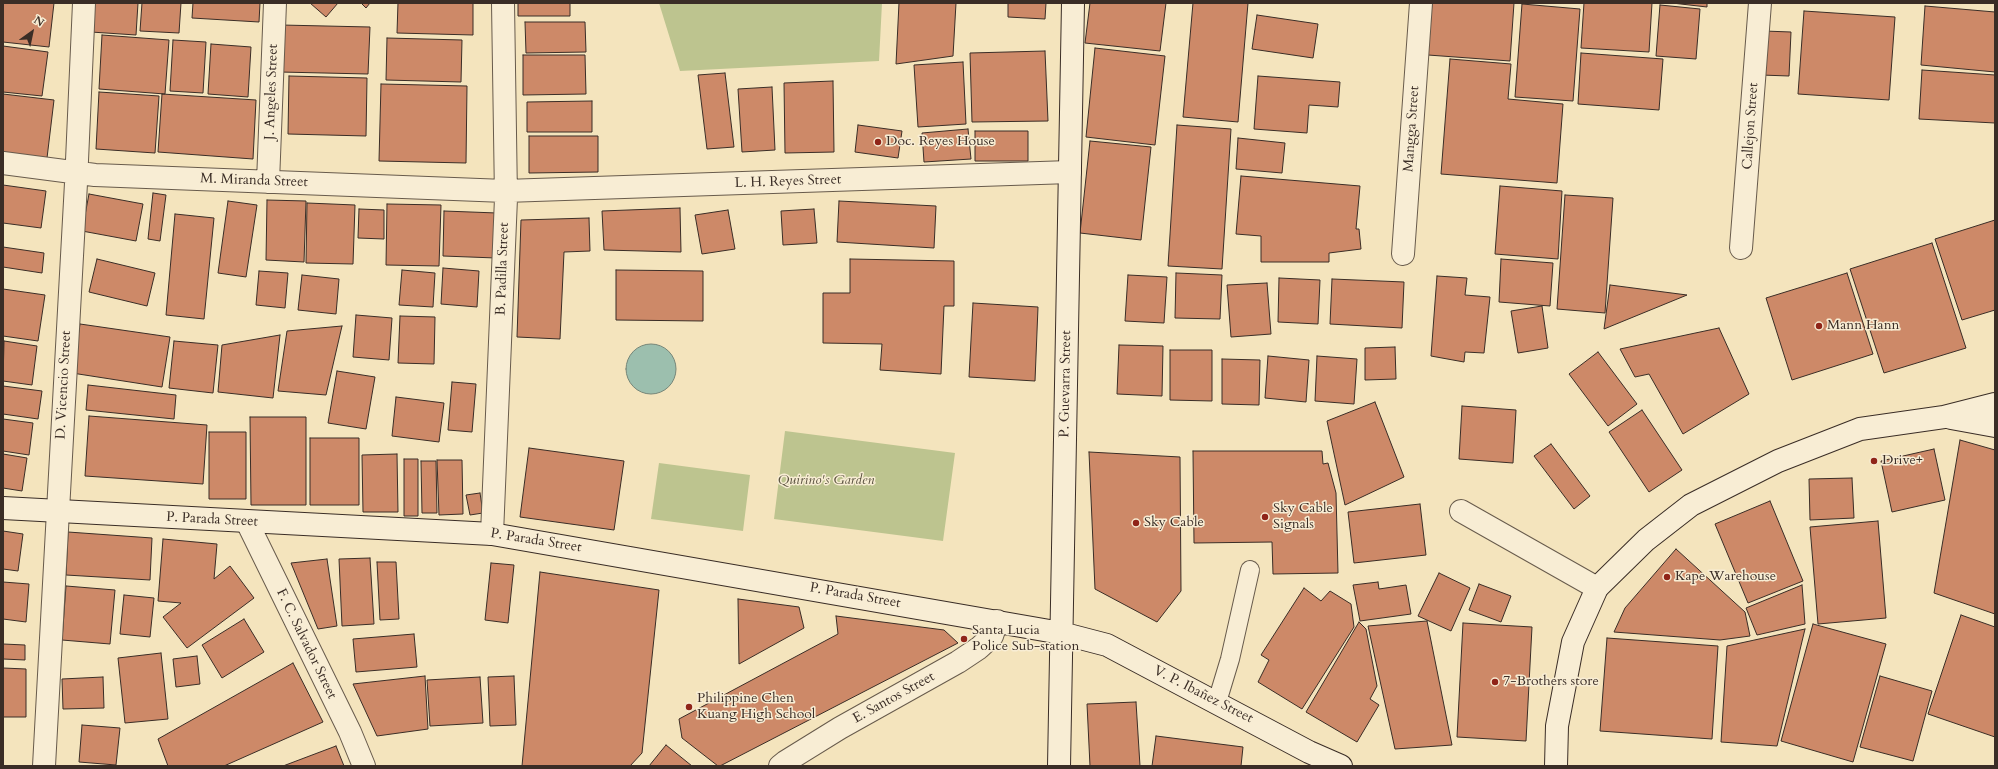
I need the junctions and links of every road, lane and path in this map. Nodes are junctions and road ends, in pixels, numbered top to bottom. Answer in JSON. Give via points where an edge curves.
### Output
{"nodes":[{"id":1,"x":84,"y":3,"type":"edge"},
{"id":2,"x":276,"y":3,"type":"edge"},
{"id":3,"x":503,"y":3,"type":"edge"},
{"id":4,"x":1073,"y":3,"type":"edge"},
{"id":5,"x":1421,"y":3,"type":"edge"},
{"id":6,"x":1760,"y":3,"type":"edge"},
{"id":7,"x":3,"y":164,"type":"edge"},
{"id":8,"x":1070,"y":172,"type":"junction"},
{"id":9,"x":77,"y":174,"type":"junction"},
{"id":10,"x":268,"y":182,"type":"junction"},
{"id":11,"x":505,"y":191,"type":"junction"},
{"id":12,"x":1741,"y":248,"type":"dead end"},
{"id":13,"x":1403,"y":254,"type":"dead end"},
{"id":14,"x":1995,"y":404,"type":"edge"},
{"id":15,"x":1944,"y":417,"type":"junction"},
{"id":16,"x":1995,"y":426,"type":"edge"},
{"id":17,"x":3,"y":508,"type":"edge"},
{"id":18,"x":57,"y":511,"type":"junction"},
{"id":19,"x":1461,"y":511,"type":"dead end"},
{"id":20,"x":247,"y":522,"type":"junction"},
{"id":21,"x":492,"y":534,"type":"junction"},
{"id":22,"x":1250,"y":570,"type":"dead end"},
{"id":23,"x":1597,"y":588,"type":"junction"},
{"id":24,"x":997,"y":621,"type":"junction"},
{"id":25,"x":1062,"y":632,"type":"junction"},
{"id":26,"x":1217,"y":702,"type":"junction"},
{"id":27,"x":44,"y":766,"type":"edge"},
{"id":28,"x":364,"y":766,"type":"edge"},
{"id":29,"x":780,"y":766,"type":"edge"},
{"id":30,"x":1059,"y":766,"type":"edge"},
{"id":31,"x":1341,"y":766,"type":"edge"},
{"id":32,"x":1556,"y":766,"type":"edge"}],
"edges":[{"from":1,"to":9,"type":"street","name":"D. Vicencio Street"},
{"from":2,"to":10,"type":"street","name":"J. Angeles Street"},
{"from":3,"to":11,"type":"street","name":"B. Padilla Street"},
{"from":4,"to":8,"type":"street","name":"P. Guevarra Street"},
{"from":5,"to":13,"type":"street","name":"Mangga Street"},
{"from":6,"to":12,"type":"street","name":"Callejon Street"},
{"from":7,"to":9,"type":"street","name":"M. Miranda Street"},
{"from":8,"to":11,"type":"street","name":"L. H. Reyes Street"},
{"from":8,"to":25,"type":"street","name":"P. Guevarra Street"},
{"from":9,"to":10,"type":"street","name":"M. Miranda Street"},
{"from":9,"to":18,"type":"street","name":"D. Vicencio Street"},
{"from":10,"to":11,"type":"street","name":"M. Miranda Street"},
{"from":11,"to":21,"type":"street","name":"B. Padilla Street"},
{"from":14,"to":15,"type":"street"},
{"from":15,"to":16,"type":"street"},
{"from":15,"to":23,"type":"street","via":[[1860,429],[1778,461],[1691,505],[1646,540]]},
{"from":17,"to":18,"type":"street","name":"P. Parada Street"},
{"from":18,"to":20,"type":"street","name":"P. Parada Street"},
{"from":18,"to":27,"type":"street","name":"D. Vicencio Street"},
{"from":19,"to":23,"type":"street"},
{"from":20,"to":21,"type":"street","name":"P. Parada Street"},
{"from":20,"to":28,"type":"street","name":"F. C. Salvador Street","via":[[350,732]]},
{"from":21,"to":24,"type":"street","name":"P. Parada Street"},
{"from":22,"to":26,"type":"lane","via":[[1230,659]]},
{"from":23,"to":32,"type":"street","via":[[1573,642],[1557,726]]},
{"from":24,"to":25,"type":"street","name":"P. Parada Street"},
{"from":24,"to":29,"type":"street","name":"E. Santos Street","via":[[992,636],[974,652],[840,728]]},
{"from":25,"to":26,"type":"street","name":"V. P. Ibañez Street","via":[[1107,645]]},
{"from":25,"to":30,"type":"street","name":"P. Guevarra Street"},
{"from":26,"to":31,"type":"street","name":"V. P. Ibañez Street","via":[[1309,752]]}]}
